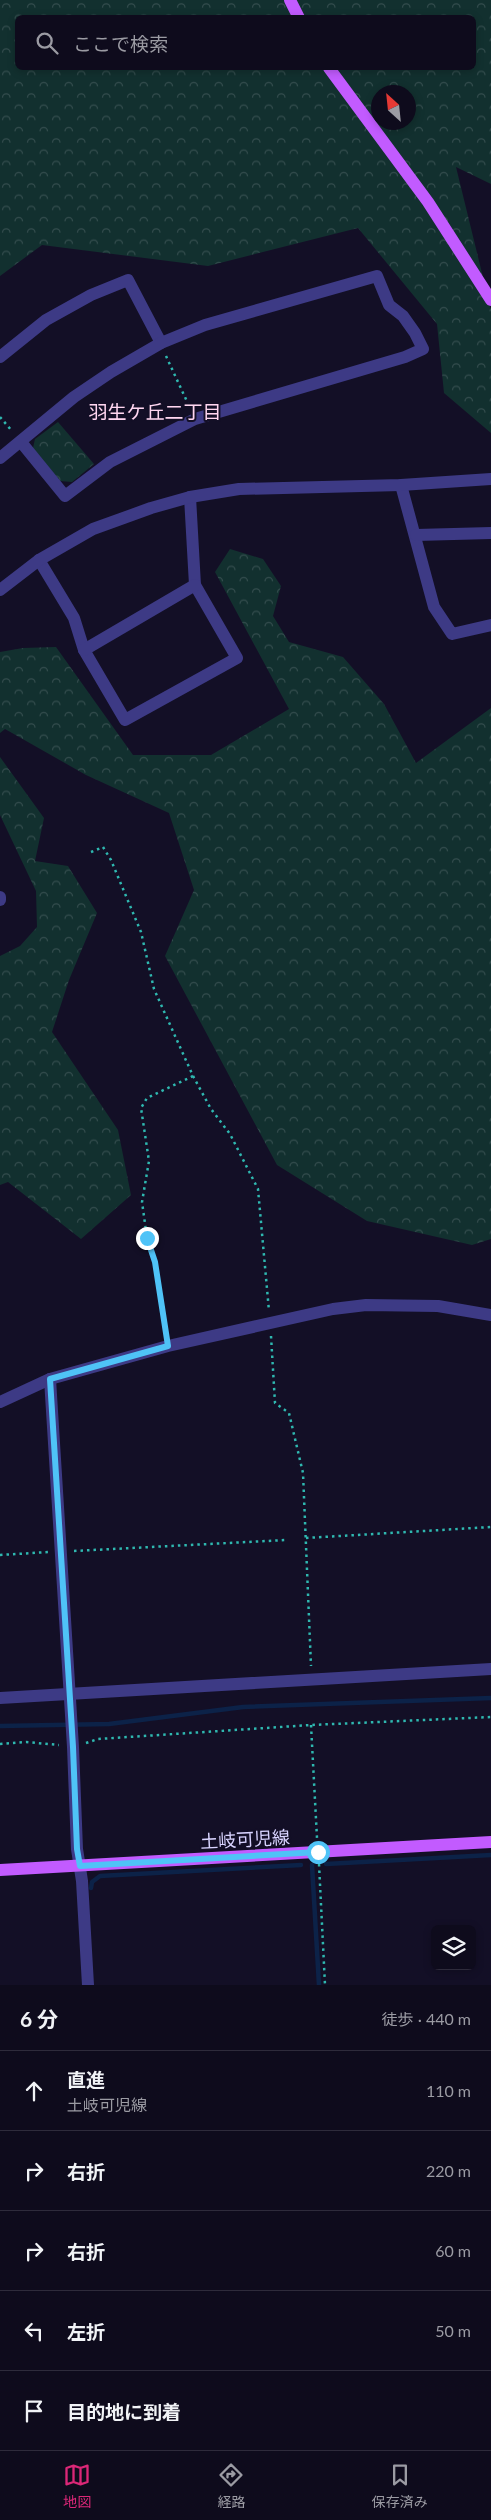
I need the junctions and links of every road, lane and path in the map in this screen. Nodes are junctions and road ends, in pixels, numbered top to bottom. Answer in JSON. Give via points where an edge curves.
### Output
{"nodes":[{"id":1,"x":290,"y":0,"type":"edge"},
{"id":2,"x":298,"y":15,"type":"edge"},
{"id":3,"x":330,"y":70,"type":"edge"},
{"id":4,"x":491,"y":300,"type":"edge"},
{"id":5,"x":161,"y":343,"type":"junction"},
{"id":6,"x":0,"y":357,"type":"edge"},
{"id":7,"x":0,"y":417,"type":"edge"},
{"id":8,"x":195,"y":419,"type":"junction"},
{"id":9,"x":21,"y":442,"type":"junction"},
{"id":10,"x":0,"y":458,"type":"edge"},
{"id":11,"x":491,"y":479,"type":"edge"},
{"id":12,"x":401,"y":485,"type":"junction"},
{"id":13,"x":190,"y":496,"type":"junction"},
{"id":14,"x":491,"y":533,"type":"edge"},
{"id":15,"x":416,"y":535,"type":"junction"},
{"id":16,"x":39,"y":560,"type":"junction"},
{"id":17,"x":195,"y":585,"type":"junction"},
{"id":18,"x":0,"y":590,"type":"edge"},
{"id":19,"x":491,"y":625,"type":"edge"},
{"id":20,"x":84,"y":650,"type":"junction"},
{"id":21,"x":91,"y":852,"type":"dead end"},
{"id":22,"x":193,"y":1076,"type":"junction"},
{"id":23,"x":491,"y":1315,"type":"edge"},
{"id":24,"x":270,"y":1322,"type":"junction"},
{"id":25,"x":168,"y":1346,"type":"junction"},
{"id":26,"x":50,"y":1379,"type":"junction"},
{"id":27,"x":0,"y":1402,"type":"edge"},
{"id":28,"x":491,"y":1527,"type":"edge"},
{"id":29,"x":306,"y":1538,"type":"junction"},
{"id":30,"x":286,"y":1540,"type":"dead end"},
{"id":31,"x":61,"y":1551,"type":"junction"},
{"id":32,"x":0,"y":1555,"type":"edge"},
{"id":33,"x":491,"y":1670,"type":"edge"},
{"id":34,"x":312,"y":1680,"type":"junction"},
{"id":35,"x":69,"y":1695,"type":"junction"},
{"id":36,"x":0,"y":1698,"type":"edge"},
{"id":37,"x":491,"y":1717,"type":"edge"},
{"id":38,"x":72,"y":1741,"type":"junction"},
{"id":39,"x":0,"y":1744,"type":"edge"},
{"id":40,"x":491,"y":1842,"type":"edge"},
{"id":41,"x":80,"y":1866,"type":"junction"},
{"id":42,"x":0,"y":1870,"type":"edge"},
{"id":43,"x":88,"y":1985,"type":"edge"}],
"edges":[{"from":1,"to":2,"type":"main road"},
{"from":3,"to":4,"type":"main road","via":[[428,202]]},
{"from":5,"to":6,"type":"street","via":[[128,280],[46,320]]},
{"from":5,"to":8,"type":"path"},
{"from":5,"to":8,"type":"street","via":[[205,325],[377,276],[389,305],[403,316],[423,349]]},
{"from":5,"to":9,"type":"street","via":[[74,397]]},
{"from":7,"to":9,"type":"path"},
{"from":8,"to":9,"type":"street","via":[[110,462],[65,496]]},
{"from":9,"to":10,"type":"street"},
{"from":11,"to":12,"type":"street"},
{"from":12,"to":13,"type":"street","via":[[239,489]]},
{"from":12,"to":15,"type":"street"},
{"from":13,"to":16,"type":"street","via":[[94,529]]},
{"from":13,"to":17,"type":"street"},
{"from":14,"to":15,"type":"street"},
{"from":15,"to":19,"type":"street","via":[[434,607],[452,634]]},
{"from":16,"to":18,"type":"street"},
{"from":16,"to":20,"type":"street","via":[[74,618]]},
{"from":17,"to":20,"type":"street"},
{"from":17,"to":20,"type":"street","via":[[237,658],[125,720]]},
{"from":21,"to":22,"type":"path","via":[[103,847],[111,860],[141,932],[154,989]]},
{"from":22,"to":24,"type":"path","via":[[210,1109],[230,1134],[258,1189]]},
{"from":22,"to":25,"type":"path","via":[[148,1098],[141,1108],[148,1161],[142,1202]]},
{"from":23,"to":24,"type":"street","via":[[438,1306],[366,1305]]},
{"from":24,"to":25,"type":"street"},
{"from":24,"to":29,"type":"path","via":[[275,1403],[289,1413],[303,1473]]},
{"from":25,"to":26,"type":"street"},
{"from":26,"to":27,"type":"street"},
{"from":26,"to":31,"type":"street"},
{"from":28,"to":29,"type":"path"},
{"from":29,"to":34,"type":"path"},
{"from":30,"to":31,"type":"path"},
{"from":31,"to":32,"type":"path"},
{"from":31,"to":35,"type":"street"},
{"from":33,"to":34,"type":"street"},
{"from":34,"to":35,"type":"street"},
{"from":35,"to":36,"type":"street"},
{"from":35,"to":38,"type":"street"},
{"from":37,"to":38,"type":"path","via":[[321,1724]]},
{"from":38,"to":39,"type":"path"},
{"from":38,"to":41,"type":"street"},
{"from":40,"to":41,"type":"main road","name":"土岐可児線"},
{"from":41,"to":42,"type":"main road","name":"土岐可児線"},
{"from":41,"to":43,"type":"street"}]}
